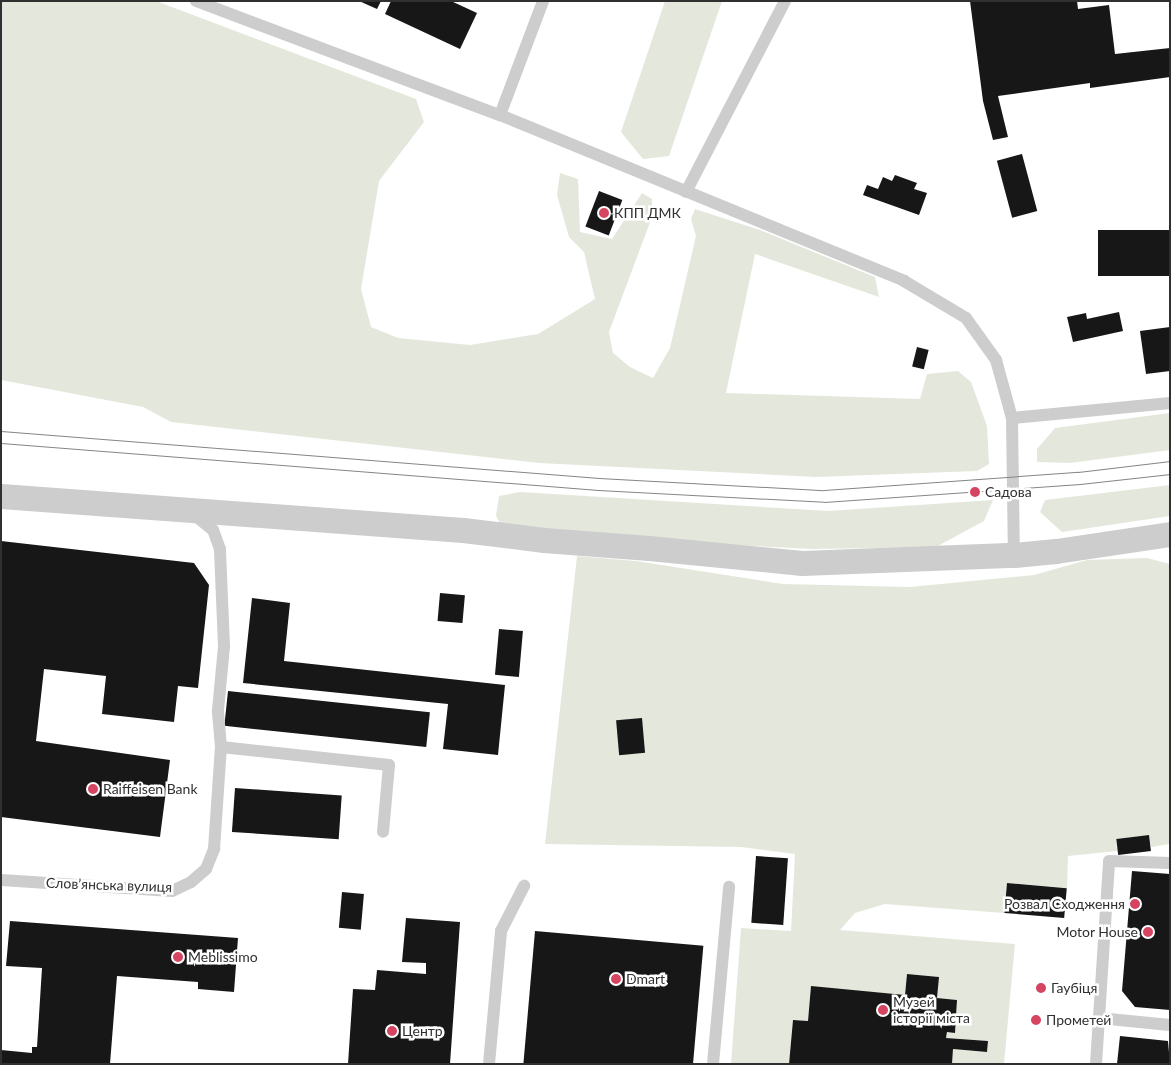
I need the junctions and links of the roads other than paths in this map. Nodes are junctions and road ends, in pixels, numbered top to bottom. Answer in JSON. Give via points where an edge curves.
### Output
{"nodes":[{"id":1,"x":196,"y":1,"type":"edge"},
{"id":2,"x":544,"y":1,"type":"edge"},
{"id":3,"x":785,"y":1,"type":"edge"},
{"id":4,"x":500,"y":115,"type":"junction"},
{"id":5,"x":686,"y":192,"type":"junction"},
{"id":6,"x":1170,"y":403,"type":"edge"},
{"id":7,"x":1012,"y":418,"type":"junction"},
{"id":8,"x":1,"y":496,"type":"edge"},
{"id":9,"x":187,"y":509,"type":"junction"},
{"id":10,"x":1170,"y":534,"type":"edge"},
{"id":11,"x":1014,"y":555,"type":"junction"},
{"id":12,"x":221,"y":747,"type":"junction"},
{"id":13,"x":383,"y":832,"type":"dead end"},
{"id":14,"x":1170,"y":863,"type":"edge"},
{"id":15,"x":1,"y":880,"type":"edge"},
{"id":16,"x":524,"y":886,"type":"dead end"},
{"id":17,"x":729,"y":887,"type":"dead end"},
{"id":18,"x":1099,"y":1018,"type":"junction"},
{"id":19,"x":1170,"y":1025,"type":"edge"},
{"id":20,"x":489,"y":1064,"type":"edge"},
{"id":21,"x":713,"y":1064,"type":"edge"},
{"id":22,"x":1096,"y":1064,"type":"edge"}],
"edges":[{"from":1,"to":4,"type":"lane"},
{"from":2,"to":4,"type":"lane"},
{"from":3,"to":5,"type":"lane"},
{"from":4,"to":5,"type":"lane"},
{"from":5,"to":7,"type":"lane","via":[[904,281],[966,318],[996,360]]},
{"from":6,"to":7,"type":"lane"},
{"from":7,"to":11,"type":"lane"},
{"from":8,"to":9,"type":"street"},
{"from":9,"to":11,"type":"street","via":[[463,530],[802,563]]},
{"from":9,"to":12,"type":"lane","name":"Словʼянська вулиця","via":[[213,530],[220,549],[224,646],[218,710]]},
{"from":10,"to":11,"type":"street"},
{"from":12,"to":13,"type":"lane","via":[[389,765]]},
{"from":12,"to":15,"type":"lane","name":"Словʼянська вулиця","via":[[214,849],[206,869],[191,882],[172,891]]},
{"from":14,"to":18,"type":"lane","via":[[1109,861]]},
{"from":16,"to":20,"type":"lane","via":[[501,931]]},
{"from":17,"to":21,"type":"lane"},
{"from":18,"to":19,"type":"lane"},
{"from":18,"to":22,"type":"lane"}]}
